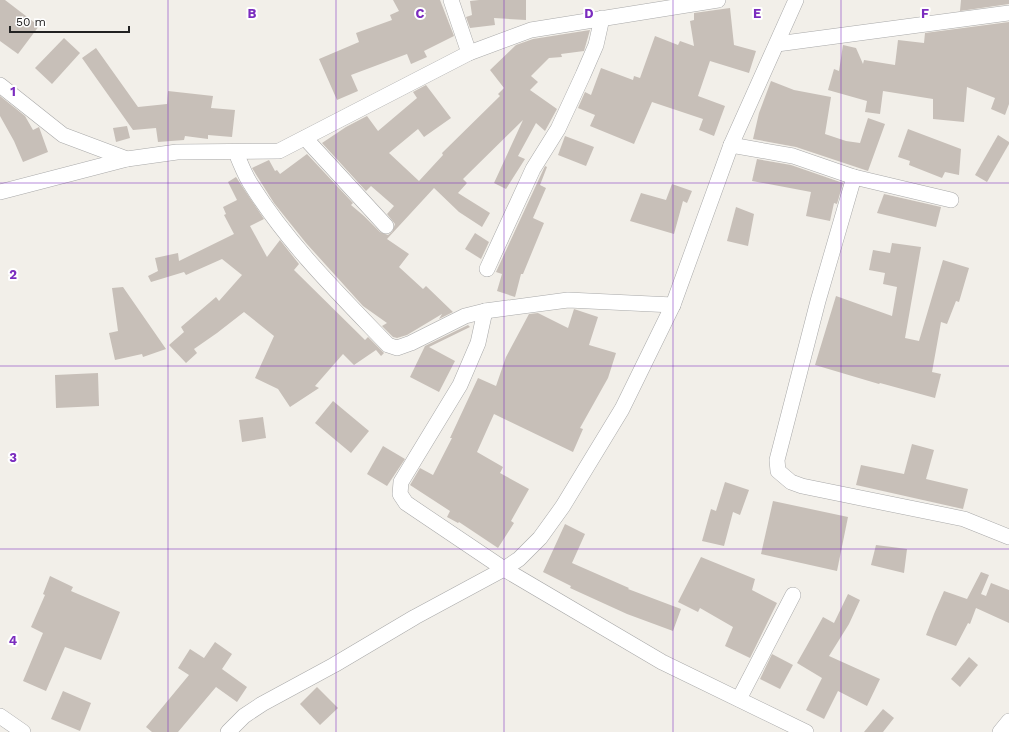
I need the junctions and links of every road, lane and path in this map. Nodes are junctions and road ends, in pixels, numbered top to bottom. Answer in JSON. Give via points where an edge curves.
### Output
{"nodes":[{"id":1,"x":451,"y":0,"type":"edge"},
{"id":2,"x":718,"y":0,"type":"edge"},
{"id":3,"x":796,"y":0,"type":"edge"},
{"id":4,"x":1009,"y":13,"type":"edge"},
{"id":5,"x":602,"y":18,"type":"junction"},
{"id":6,"x":777,"y":44,"type":"junction"},
{"id":7,"x":469,"y":52,"type":"junction"},
{"id":8,"x":0,"y":85,"type":"edge"},
{"id":9,"x":305,"y":138,"type":"junction"},
{"id":10,"x":731,"y":145,"type":"junction"},
{"id":11,"x":236,"y":153,"type":"junction"},
{"id":12,"x":126,"y":159,"type":"junction"},
{"id":13,"x":854,"y":178,"type":"junction"},
{"id":14,"x":0,"y":192,"type":"edge"},
{"id":15,"x":951,"y":200,"type":"dead end"},
{"id":16,"x":386,"y":226,"type":"dead end"},
{"id":17,"x":487,"y":268,"type":"dead end"},
{"id":18,"x":673,"y":304,"type":"junction"},
{"id":19,"x":485,"y":311,"type":"junction"},
{"id":20,"x":1009,"y":537,"type":"edge"},
{"id":21,"x":504,"y":569,"type":"junction"},
{"id":22,"x":793,"y":595,"type":"dead end"},
{"id":23,"x":739,"y":699,"type":"junction"},
{"id":24,"x":0,"y":716,"type":"edge"},
{"id":25,"x":1009,"y":721,"type":"edge"},
{"id":26,"x":23,"y":732,"type":"edge"},
{"id":27,"x":228,"y":732,"type":"edge"},
{"id":28,"x":806,"y":732,"type":"edge"},
{"id":29,"x":1000,"y":732,"type":"edge"}],
"edges":[{"from":1,"to":7,"type":"street"},
{"from":2,"to":5,"type":"street"},
{"from":3,"to":6,"type":"street"},
{"from":4,"to":6,"type":"street"},
{"from":5,"to":7,"type":"street","via":[[531,30]]},
{"from":5,"to":17,"type":"street","via":[[596,45],[583,75],[558,128],[533,169]]},
{"from":6,"to":10,"type":"street"},
{"from":7,"to":9,"type":"street"},
{"from":8,"to":12,"type":"street","via":[[64,135]]},
{"from":9,"to":11,"type":"street","via":[[279,151]]},
{"from":9,"to":16,"type":"street"},
{"from":10,"to":13,"type":"street","via":[[792,156]]},
{"from":10,"to":18,"type":"street"},
{"from":11,"to":12,"type":"street","via":[[177,152]]},
{"from":11,"to":19,"type":"street","via":[[251,185],[276,221],[317,270],[388,345],[397,348],[465,316]]},
{"from":12,"to":14,"type":"street"},
{"from":13,"to":15,"type":"street"},
{"from":13,"to":20,"type":"street","via":[[818,301],[777,460],[778,471],[791,482],[802,486],[964,519]]},
{"from":18,"to":19,"type":"street","via":[[568,300]]},
{"from":18,"to":21,"type":"street","via":[[622,409],[563,506],[540,538],[519,559]]},
{"from":19,"to":21,"type":"street","via":[[478,343],[460,386],[409,466],[401,482],[400,494],[406,503]]},
{"from":21,"to":23,"type":"street","via":[[662,662]]},
{"from":21,"to":27,"type":"street","via":[[262,704],[244,716]]},
{"from":22,"to":23,"type":"street"},
{"from":23,"to":28,"type":"street"},
{"from":24,"to":26,"type":"street"},
{"from":25,"to":29,"type":"street"}]}
